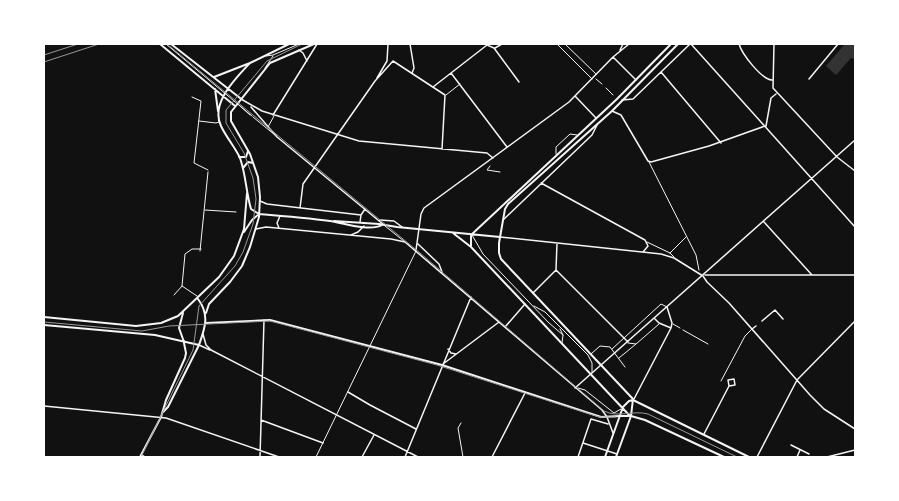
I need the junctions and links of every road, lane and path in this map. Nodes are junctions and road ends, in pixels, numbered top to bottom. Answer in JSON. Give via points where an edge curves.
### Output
{"nodes":[{"id":1,"x":160,"y":44,"type":"edge"},
{"id":2,"x":166,"y":44,"type":"edge"},
{"id":3,"x":172,"y":44,"type":"edge"},
{"id":4,"x":289,"y":44,"type":"edge"},
{"id":5,"x":300,"y":44,"type":"edge"},
{"id":6,"x":315,"y":44,"type":"edge"},
{"id":7,"x":388,"y":44,"type":"edge"},
{"id":8,"x":410,"y":44,"type":"edge"},
{"id":9,"x":502,"y":44,"type":"edge"},
{"id":10,"x":557,"y":44,"type":"edge"},
{"id":11,"x":565,"y":44,"type":"edge"},
{"id":12,"x":623,"y":44,"type":"edge"},
{"id":13,"x":629,"y":44,"type":"edge"},
{"id":14,"x":671,"y":44,"type":"edge"},
{"id":15,"x":678,"y":44,"type":"edge"},
{"id":16,"x":691,"y":44,"type":"edge"},
{"id":17,"x":738,"y":44,"type":"edge"},
{"id":18,"x":774,"y":44,"type":"edge"},
{"id":19,"x":838,"y":44,"type":"edge"},
{"id":20,"x":495,"y":48,"type":"junction"},
{"id":21,"x":299,"y":50,"type":"junction"},
{"id":22,"x":620,"y":50,"type":"junction"},
{"id":23,"x":273,"y":55,"type":"junction"},
{"id":24,"x":262,"y":56,"type":"junction"},
{"id":25,"x":613,"y":57,"type":"junction"},
{"id":26,"x":307,"y":61,"type":"junction"},
{"id":27,"x":250,"y":63,"type":"junction"},
{"id":28,"x":264,"y":69,"type":"junction"},
{"id":29,"x":661,"y":72,"type":"junction"},
{"id":30,"x":412,"y":73,"type":"junction"},
{"id":31,"x":452,"y":73,"type":"junction"},
{"id":32,"x":596,"y":74,"type":"junction"},
{"id":33,"x":213,"y":77,"type":"junction"},
{"id":34,"x":592,"y":78,"type":"junction"},
{"id":35,"x":596,"y":79,"type":"dead end"},
{"id":36,"x":809,"y":79,"type":"dead end"},
{"id":37,"x":636,"y":80,"type":"junction"},
{"id":38,"x":772,"y":80,"type":"junction"},
{"id":39,"x":375,"y":81,"type":"junction"},
{"id":40,"x":519,"y":82,"type":"dead end"},
{"id":41,"x":460,"y":84,"type":"junction"},
{"id":42,"x":602,"y":84,"type":"dead end"},
{"id":43,"x":433,"y":87,"type":"junction"},
{"id":44,"x":214,"y":88,"type":"junction"},
{"id":45,"x":606,"y":88,"type":"dead end"},
{"id":46,"x":228,"y":89,"type":"junction"},
{"id":47,"x":226,"y":93,"type":"junction"},
{"id":48,"x":777,"y":94,"type":"junction"},
{"id":49,"x":445,"y":95,"type":"junction"},
{"id":50,"x":223,"y":96,"type":"junction"},
{"id":51,"x":575,"y":96,"type":"junction"},
{"id":52,"x":613,"y":96,"type":"dead end"},
{"id":53,"x":192,"y":97,"type":"dead end"},
{"id":54,"x":240,"y":98,"type":"junction"},
{"id":55,"x":622,"y":100,"type":"junction"},
{"id":56,"x":237,"y":103,"type":"junction"},
{"id":57,"x":235,"y":106,"type":"junction"},
{"id":58,"x":250,"y":106,"type":"junction"},
{"id":59,"x":218,"y":112,"type":"junction"},
{"id":60,"x":612,"y":112,"type":"junction"},
{"id":61,"x":274,"y":115,"type":"junction"},
{"id":62,"x":596,"y":118,"type":"junction"},
{"id":63,"x":199,"y":121,"type":"junction"},
{"id":64,"x":219,"y":122,"type":"junction"},
{"id":65,"x":599,"y":123,"type":"junction"},
{"id":66,"x":766,"y":126,"type":"junction"},
{"id":67,"x":268,"y":128,"type":"junction"},
{"id":68,"x":338,"y":134,"type":"junction"},
{"id":69,"x":577,"y":136,"type":"junction"},
{"id":70,"x":277,"y":137,"type":"junction"},
{"id":71,"x":855,"y":140,"type":"edge"},
{"id":72,"x":721,"y":143,"type":"junction"},
{"id":73,"x":507,"y":147,"type":"junction"},
{"id":74,"x":442,"y":149,"type":"junction"},
{"id":75,"x":248,"y":151,"type":"junction"},
{"id":76,"x":556,"y":154,"type":"junction"},
{"id":77,"x":239,"y":157,"type":"junction"},
{"id":78,"x":837,"y":157,"type":"junction"},
{"id":79,"x":493,"y":158,"type":"junction"},
{"id":80,"x":648,"y":161,"type":"junction"},
{"id":81,"x":253,"y":163,"type":"junction"},
{"id":82,"x":490,"y":166,"type":"dead end"},
{"id":83,"x":243,"y":168,"type":"junction"},
{"id":84,"x":314,"y":168,"type":"junction"},
{"id":85,"x":207,"y":169,"type":"dead end"},
{"id":86,"x":855,"y":171,"type":"edge"},
{"id":87,"x":208,"y":172,"type":"dead end"},
{"id":88,"x":500,"y":172,"type":"dead end"},
{"id":89,"x":812,"y":178,"type":"junction"},
{"id":90,"x":541,"y":183,"type":"junction"},
{"id":91,"x":247,"y":188,"type":"junction"},
{"id":92,"x":260,"y":201,"type":"junction"},
{"id":93,"x":300,"y":208,"type":"junction"},
{"id":94,"x":365,"y":209,"type":"junction"},
{"id":95,"x":204,"y":210,"type":"junction"},
{"id":96,"x":236,"y":212,"type":"dead end"},
{"id":97,"x":259,"y":214,"type":"junction"},
{"id":98,"x":361,"y":215,"type":"junction"},
{"id":99,"x":280,"y":216,"type":"junction"},
{"id":100,"x":378,"y":220,"type":"junction"},
{"id":101,"x":503,"y":220,"type":"junction"},
{"id":102,"x":332,"y":221,"type":"junction"},
{"id":103,"x":360,"y":222,"type":"junction"},
{"id":104,"x":764,"y":222,"type":"junction"},
{"id":105,"x":358,"y":226,"type":"junction"},
{"id":106,"x":364,"y":226,"type":"junction"},
{"id":107,"x":384,"y":226,"type":"junction"},
{"id":108,"x":200,"y":227,"type":"dead end"},
{"id":109,"x":203,"y":227,"type":"junction"},
{"id":110,"x":855,"y":227,"type":"edge"},
{"id":111,"x":280,"y":228,"type":"junction"},
{"id":112,"x":403,"y":228,"type":"junction"},
{"id":113,"x":256,"y":229,"type":"junction"},
{"id":114,"x":419,"y":230,"type":"junction"},
{"id":115,"x":453,"y":233,"type":"junction"},
{"id":116,"x":471,"y":234,"type":"junction"},
{"id":117,"x":242,"y":235,"type":"junction"},
{"id":118,"x":355,"y":235,"type":"junction"},
{"id":119,"x":500,"y":237,"type":"junction"},
{"id":120,"x":687,"y":237,"type":"junction"},
{"id":121,"x":405,"y":242,"type":"junction"},
{"id":122,"x":647,"y":242,"type":"junction"},
{"id":123,"x":557,"y":243,"type":"junction"},
{"id":124,"x":418,"y":244,"type":"junction"},
{"id":125,"x":471,"y":247,"type":"junction"},
{"id":126,"x":416,"y":250,"type":"junction"},
{"id":127,"x":643,"y":252,"type":"junction"},
{"id":128,"x":670,"y":253,"type":"junction"},
{"id":129,"x":674,"y":258,"type":"junction"},
{"id":130,"x":556,"y":270,"type":"junction"},
{"id":131,"x":699,"y":270,"type":"dead end"},
{"id":132,"x":443,"y":274,"type":"junction"},
{"id":133,"x":812,"y":275,"type":"junction"},
{"id":134,"x":855,"y":275,"type":"edge"},
{"id":135,"x":703,"y":276,"type":"junction"},
{"id":136,"x":182,"y":286,"type":"junction"},
{"id":137,"x":533,"y":293,"type":"junction"},
{"id":138,"x":174,"y":295,"type":"dead end"},
{"id":139,"x":471,"y":297,"type":"junction"},
{"id":140,"x":198,"y":299,"type":"junction"},
{"id":141,"x":525,"y":304,"type":"junction"},
{"id":142,"x":533,"y":306,"type":"junction"},
{"id":143,"x":667,"y":307,"type":"junction"},
{"id":144,"x":184,"y":311,"type":"junction"},
{"id":145,"x":206,"y":313,"type":"junction"},
{"id":146,"x":44,"y":317,"type":"edge"},
{"id":147,"x":654,"y":319,"type":"junction"},
{"id":148,"x":783,"y":319,"type":"dead end"},
{"id":149,"x":264,"y":320,"type":"junction"},
{"id":150,"x":762,"y":321,"type":"dead end"},
{"id":151,"x":855,"y":321,"type":"edge"},
{"id":152,"x":499,"y":322,"type":"junction"},
{"id":153,"x":206,"y":323,"type":"junction"},
{"id":154,"x":659,"y":323,"type":"junction"},
{"id":155,"x":672,"y":324,"type":"junction"},
{"id":156,"x":44,"y":325,"type":"edge"},
{"id":157,"x":756,"y":326,"type":"dead end"},
{"id":158,"x":505,"y":327,"type":"junction"},
{"id":159,"x":559,"y":327,"type":"junction"},
{"id":160,"x":671,"y":328,"type":"junction"},
{"id":161,"x":680,"y":328,"type":"dead end"},
{"id":162,"x":752,"y":329,"type":"junction"},
{"id":163,"x":683,"y":330,"type":"dead end"},
{"id":164,"x":203,"y":334,"type":"junction"},
{"id":165,"x":563,"y":335,"type":"junction"},
{"id":166,"x":624,"y":337,"type":"junction"},
{"id":167,"x":184,"y":342,"type":"junction"},
{"id":168,"x":628,"y":342,"type":"junction"},
{"id":169,"x":562,"y":344,"type":"junction"},
{"id":170,"x":636,"y":344,"type":"junction"},
{"id":171,"x":708,"y":344,"type":"dead end"},
{"id":172,"x":198,"y":345,"type":"junction"},
{"id":173,"x":371,"y":346,"type":"junction"},
{"id":174,"x":448,"y":349,"type":"junction"},
{"id":175,"x":612,"y":349,"type":"junction"},
{"id":176,"x":211,"y":350,"type":"junction"},
{"id":177,"x":615,"y":353,"type":"junction"},
{"id":178,"x":456,"y":354,"type":"junction"},
{"id":179,"x":591,"y":354,"type":"junction"},
{"id":180,"x":619,"y":358,"type":"junction"},
{"id":181,"x":442,"y":365,"type":"junction"},
{"id":182,"x":601,"y":365,"type":"junction"},
{"id":183,"x":625,"y":367,"type":"dead end"},
{"id":184,"x":592,"y":374,"type":"junction"},
{"id":185,"x":262,"y":376,"type":"junction"},
{"id":186,"x":797,"y":380,"type":"junction"},
{"id":187,"x":721,"y":381,"type":"dead end"},
{"id":188,"x":729,"y":386,"type":"junction"},
{"id":189,"x":575,"y":388,"type":"junction"},
{"id":190,"x":348,"y":392,"type":"junction"},
{"id":191,"x":526,"y":393,"type":"junction"},
{"id":192,"x":633,"y":400,"type":"junction"},
{"id":193,"x":44,"y":406,"type":"edge"},
{"id":194,"x":623,"y":407,"type":"junction"},
{"id":195,"x":163,"y":412,"type":"junction"},
{"id":196,"x":336,"y":416,"type":"junction"},
{"id":197,"x":620,"y":416,"type":"junction"},
{"id":198,"x":631,"y":416,"type":"junction"},
{"id":199,"x":161,"y":417,"type":"junction"},
{"id":200,"x":607,"y":418,"type":"junction"},
{"id":201,"x":261,"y":420,"type":"junction"},
{"id":202,"x":461,"y":423,"type":"dead end"},
{"id":203,"x":609,"y":424,"type":"junction"},
{"id":204,"x":416,"y":429,"type":"junction"},
{"id":205,"x":855,"y":429,"type":"edge"},
{"id":206,"x":614,"y":433,"type":"junction"},
{"id":207,"x":374,"y":435,"type":"junction"},
{"id":208,"x":704,"y":435,"type":"junction"},
{"id":209,"x":323,"y":443,"type":"junction"},
{"id":210,"x":583,"y":443,"type":"junction"},
{"id":211,"x":791,"y":445,"type":"dead end"},
{"id":212,"x":260,"y":450,"type":"junction"},
{"id":213,"x":800,"y":450,"type":"junction"},
{"id":214,"x":855,"y":450,"type":"edge"},
{"id":215,"x":607,"y":451,"type":"junction"},
{"id":216,"x":407,"y":452,"type":"junction"},
{"id":217,"x":617,"y":454,"type":"junction"},
{"id":218,"x":809,"y":454,"type":"dead end"},
{"id":219,"x":141,"y":456,"type":"edge"},
{"id":220,"x":145,"y":457,"type":"edge"},
{"id":221,"x":260,"y":457,"type":"edge"},
{"id":222,"x":279,"y":457,"type":"edge"},
{"id":223,"x":316,"y":457,"type":"edge"},
{"id":224,"x":362,"y":457,"type":"edge"},
{"id":225,"x":405,"y":457,"type":"edge"},
{"id":226,"x":418,"y":457,"type":"edge"},
{"id":227,"x":463,"y":457,"type":"edge"},
{"id":228,"x":492,"y":457,"type":"edge"},
{"id":229,"x":578,"y":457,"type":"edge"},
{"id":230,"x":605,"y":457,"type":"edge"},
{"id":231,"x":616,"y":457,"type":"edge"},
{"id":232,"x":724,"y":457,"type":"edge"},
{"id":233,"x":749,"y":457,"type":"edge"},
{"id":234,"x":757,"y":457,"type":"edge"},
{"id":235,"x":797,"y":457,"type":"edge"},
{"id":236,"x":827,"y":457,"type":"edge"}],
"edges":[{"from":1,"to":44,"type":"main road"},
{"from":2,"to":47,"type":"street"},
{"from":3,"to":33,"type":"main road"},
{"from":4,"to":24,"type":"main road"},
{"from":5,"to":23,"type":"street"},
{"from":6,"to":21,"type":"main road"},
{"from":6,"to":26,"type":"street"},
{"from":7,"to":39,"type":"street","via":[[387,61]]},
{"from":8,"to":30,"type":"street","via":[[414,68]]},
{"from":9,"to":20,"type":"street"},
{"from":10,"to":34,"type":"street"},
{"from":11,"to":32,"type":"street"},
{"from":12,"to":22,"type":"street"},
{"from":13,"to":22,"type":"street"},
{"from":14,"to":37,"type":"main road"},
{"from":15,"to":55,"type":"main road"},
{"from":16,"to":29,"type":"street"},
{"from":16,"to":66,"type":"street"},
{"from":17,"to":38,"type":"street","via":[[742,53],[765,78]]},
{"from":18,"to":38,"type":"street"},
{"from":19,"to":36,"type":"street"},
{"from":20,"to":31,"type":"street","via":[[486,46]]},
{"from":20,"to":40,"type":"street"},
{"from":21,"to":26,"type":"street"},
{"from":21,"to":28,"type":"main road","via":[[273,61]]},
{"from":22,"to":25,"type":"street"},
{"from":23,"to":24,"type":"street"},
{"from":23,"to":28,"type":"street"},
{"from":24,"to":27,"type":"main road"},
{"from":25,"to":32,"type":"street"},
{"from":25,"to":37,"type":"street"},
{"from":26,"to":61,"type":"street"},
{"from":27,"to":33,"type":"main road"},
{"from":27,"to":46,"type":"main road"},
{"from":28,"to":54,"type":"main road"},
{"from":29,"to":55,"type":"street","via":[[633,99]]},
{"from":29,"to":72,"type":"street"},
{"from":30,"to":39,"type":"street","via":[[396,62],[390,62]]},
{"from":30,"to":43,"type":"street"},
{"from":31,"to":41,"type":"street"},
{"from":31,"to":43,"type":"street"},
{"from":32,"to":34,"type":"street"},
{"from":33,"to":46,"type":"main road"},
{"from":34,"to":51,"type":"street"},
{"from":35,"to":42,"type":"street"},
{"from":37,"to":62,"type":"main road"},
{"from":38,"to":48,"type":"street"},
{"from":39,"to":68,"type":"street"},
{"from":41,"to":49,"type":"street"},
{"from":41,"to":73,"type":"street"},
{"from":43,"to":49,"type":"street"},
{"from":44,"to":50,"type":"main road"},
{"from":44,"to":59,"type":"main road"},
{"from":45,"to":52,"type":"street"},
{"from":46,"to":47,"type":"main road"},
{"from":46,"to":54,"type":"main road"},
{"from":47,"to":50,"type":"main road"},
{"from":47,"to":56,"type":"street"},
{"from":48,"to":66,"type":"street","via":[[771,98]]},
{"from":48,"to":78,"type":"street"},
{"from":49,"to":74,"type":"street"},
{"from":50,"to":57,"type":"main road"},
{"from":50,"to":59,"type":"main road"},
{"from":51,"to":62,"type":"street"},
{"from":51,"to":73,"type":"street"},
{"from":53,"to":63,"type":"street","via":[[200,101]]},
{"from":54,"to":56,"type":"main road"},
{"from":54,"to":58,"type":"street"},
{"from":55,"to":60,"type":"main road"},
{"from":56,"to":57,"type":"main road"},
{"from":56,"to":70,"type":"street"},
{"from":57,"to":75,"type":"main road","via":[[230,120]]},
{"from":58,"to":61,"type":"street"},
{"from":58,"to":67,"type":"street"},
{"from":59,"to":64,"type":"main road"},
{"from":60,"to":65,"type":"main road"},
{"from":60,"to":80,"type":"street","via":[[622,116]]},
{"from":61,"to":67,"type":"street"},
{"from":61,"to":68,"type":"street"},
{"from":62,"to":69,"type":"main road"},
{"from":63,"to":64,"type":"street"},
{"from":63,"to":85,"type":"street","via":[[194,163]]},
{"from":64,"to":77,"type":"main road"},
{"from":65,"to":90,"type":"street","via":[[592,135]]},
{"from":65,"to":101,"type":"main road","via":[[508,204]]},
{"from":66,"to":72,"type":"street"},
{"from":66,"to":89,"type":"street"},
{"from":67,"to":70,"type":"street"},
{"from":68,"to":74,"type":"street","via":[[360,141]]},
{"from":68,"to":84,"type":"street"},
{"from":69,"to":76,"type":"main road"},
{"from":69,"to":76,"type":"street","via":[[570,134],[556,147]]},
{"from":70,"to":84,"type":"street"},
{"from":71,"to":78,"type":"street"},
{"from":72,"to":80,"type":"street"},
{"from":73,"to":79,"type":"street"},
{"from":74,"to":79,"type":"street","via":[[487,153]]},
{"from":75,"to":77,"type":"main road","via":[[246,157]]},
{"from":75,"to":81,"type":"main road"},
{"from":76,"to":116,"type":"main road"},
{"from":77,"to":83,"type":"main road"},
{"from":78,"to":86,"type":"street"},
{"from":78,"to":89,"type":"street"},
{"from":79,"to":114,"type":"street","via":[[424,208]]},
{"from":80,"to":120,"type":"street"},
{"from":81,"to":83,"type":"main road","via":[[248,162]]},
{"from":81,"to":92,"type":"main road","via":[[259,181]]},
{"from":82,"to":88,"type":"street","via":[[487,170]]},
{"from":83,"to":91,"type":"main road"},
{"from":84,"to":93,"type":"street","via":[[303,184]]},
{"from":84,"to":94,"type":"street"},
{"from":87,"to":95,"type":"street"},
{"from":89,"to":104,"type":"street"},
{"from":89,"to":110,"type":"street"},
{"from":90,"to":101,"type":"street"},
{"from":90,"to":122,"type":"street"},
{"from":91,"to":97,"type":"main road","via":[[251,208]]},
{"from":91,"to":117,"type":"main road"},
{"from":92,"to":93,"type":"street"},
{"from":92,"to":97,"type":"main road"},
{"from":93,"to":98,"type":"street"},
{"from":94,"to":98,"type":"street"},
{"from":94,"to":100,"type":"street"},
{"from":95,"to":96,"type":"street"},
{"from":95,"to":109,"type":"street"},
{"from":97,"to":99,"type":"main road"},
{"from":97,"to":113,"type":"main road"},
{"from":97,"to":117,"type":"main road"},
{"from":98,"to":103,"type":"street"},
{"from":99,"to":102,"type":"main road"},
{"from":99,"to":111,"type":"street","via":[[277,223]]},
{"from":100,"to":107,"type":"street"},
{"from":100,"to":112,"type":"street","via":[[394,221]]},
{"from":101,"to":119,"type":"main road"},
{"from":102,"to":103,"type":"main road"},
{"from":102,"to":105,"type":"main road"},
{"from":103,"to":107,"type":"main road"},
{"from":104,"to":133,"type":"street"},
{"from":104,"to":135,"type":"street"},
{"from":105,"to":106,"type":"main road"},
{"from":105,"to":118,"type":"street"},
{"from":106,"to":107,"type":"main road"},
{"from":106,"to":118,"type":"street"},
{"from":107,"to":112,"type":"main road"},
{"from":107,"to":121,"type":"street"},
{"from":108,"to":109,"type":"street"},
{"from":109,"to":136,"type":"street","via":[[200,250],[190,250],[185,254]]},
{"from":111,"to":113,"type":"street"},
{"from":111,"to":118,"type":"street"},
{"from":112,"to":114,"type":"main road"},
{"from":113,"to":145,"type":"main road","via":[[240,269],[210,302]]},
{"from":114,"to":115,"type":"main road"},
{"from":114,"to":124,"type":"street"},
{"from":115,"to":116,"type":"main road"},
{"from":115,"to":125,"type":"main road"},
{"from":116,"to":119,"type":"main road"},
{"from":116,"to":125,"type":"main road"},
{"from":116,"to":142,"type":"street","via":[[481,252]]},
{"from":117,"to":140,"type":"main road","via":[[227,268]]},
{"from":118,"to":121,"type":"street"},
{"from":119,"to":123,"type":"street"},
{"from":119,"to":137,"type":"main road","via":[[499,256]]},
{"from":120,"to":128,"type":"street"},
{"from":120,"to":131,"type":"street","via":[[696,255]]},
{"from":121,"to":126,"type":"street"},
{"from":122,"to":127,"type":"street","via":[[648,248]]},
{"from":122,"to":128,"type":"street"},
{"from":123,"to":127,"type":"street"},
{"from":123,"to":130,"type":"street"},
{"from":124,"to":126,"type":"street"},
{"from":124,"to":132,"type":"street","via":[[439,264]]},
{"from":125,"to":141,"type":"main road"},
{"from":126,"to":132,"type":"street"},
{"from":126,"to":173,"type":"street"},
{"from":127,"to":129,"type":"street"},
{"from":128,"to":129,"type":"street"},
{"from":129,"to":135,"type":"street"},
{"from":130,"to":137,"type":"street"},
{"from":130,"to":166,"type":"street"},
{"from":132,"to":139,"type":"street"},
{"from":133,"to":134,"type":"street"},
{"from":133,"to":135,"type":"street"},
{"from":135,"to":143,"type":"street"},
{"from":135,"to":162,"type":"street"},
{"from":136,"to":138,"type":"street"},
{"from":136,"to":140,"type":"street","via":[[194,293]]},
{"from":137,"to":179,"type":"main road"},
{"from":139,"to":152,"type":"street"},
{"from":139,"to":174,"type":"street"},
{"from":140,"to":144,"type":"main road"},
{"from":140,"to":145,"type":"main road"},
{"from":141,"to":158,"type":"street"},
{"from":141,"to":169,"type":"main road"},
{"from":142,"to":159,"type":"street","via":[[545,312]]},
{"from":142,"to":165,"type":"street"},
{"from":143,"to":147,"type":"street"},
{"from":143,"to":155,"type":"street"},
{"from":143,"to":166,"type":"street","via":[[661,304]]},
{"from":144,"to":146,"type":"main road","via":[[166,321],[136,326]]},
{"from":144,"to":167,"type":"main road","via":[[179,326]]},
{"from":145,"to":153,"type":"main road"},
{"from":147,"to":154,"type":"street"},
{"from":147,"to":168,"type":"street"},
{"from":148,"to":150,"type":"street","via":[[775,310]]},
{"from":149,"to":153,"type":"main road"},
{"from":149,"to":173,"type":"main road"},
{"from":149,"to":185,"type":"street"},
{"from":151,"to":186,"type":"street"},
{"from":152,"to":158,"type":"street"},
{"from":152,"to":178,"type":"street"},
{"from":153,"to":164,"type":"main road"},
{"from":154,"to":160,"type":"street"},
{"from":154,"to":170,"type":"street"},
{"from":155,"to":160,"type":"street"},
{"from":155,"to":161,"type":"street"},
{"from":156,"to":167,"type":"main road","via":[[155,336]]},
{"from":157,"to":162,"type":"street"},
{"from":158,"to":189,"type":"street"},
{"from":159,"to":165,"type":"street"},
{"from":159,"to":184,"type":"street","via":[[590,359],[593,365]]},
{"from":160,"to":192,"type":"street"},
{"from":162,"to":186,"type":"street"},
{"from":162,"to":187,"type":"street","via":[[745,336]]},
{"from":163,"to":171,"type":"street"},
{"from":164,"to":172,"type":"main road"},
{"from":164,"to":176,"type":"street"},
{"from":165,"to":169,"type":"street"},
{"from":166,"to":168,"type":"street"},
{"from":166,"to":175,"type":"street"},
{"from":167,"to":172,"type":"main road"},
{"from":167,"to":195,"type":"main road","via":[[186,356]]},
{"from":168,"to":170,"type":"street"},
{"from":168,"to":177,"type":"street"},
{"from":169,"to":184,"type":"main road"},
{"from":170,"to":180,"type":"street"},
{"from":172,"to":176,"type":"street"},
{"from":172,"to":195,"type":"main road","via":[[168,407]]},
{"from":173,"to":181,"type":"main road"},
{"from":173,"to":190,"type":"street"},
{"from":174,"to":178,"type":"street"},
{"from":174,"to":181,"type":"street"},
{"from":175,"to":177,"type":"street"},
{"from":175,"to":179,"type":"street","via":[[603,346]]},
{"from":176,"to":185,"type":"street"},
{"from":177,"to":180,"type":"street"},
{"from":177,"to":182,"type":"street"},
{"from":178,"to":181,"type":"street"},
{"from":179,"to":182,"type":"main road"},
{"from":180,"to":183,"type":"street"},
{"from":181,"to":191,"type":"main road"},
{"from":181,"to":204,"type":"street"},
{"from":182,"to":184,"type":"street"},
{"from":182,"to":192,"type":"main road"},
{"from":184,"to":189,"type":"street"},
{"from":184,"to":194,"type":"main road"},
{"from":185,"to":196,"type":"street"},
{"from":185,"to":201,"type":"street"},
{"from":186,"to":205,"type":"street","via":[[824,409]]},
{"from":186,"to":234,"type":"street"},
{"from":188,"to":188,"type":"street","via":[[735,384],[734,379],[728,380]]},
{"from":188,"to":208,"type":"street"},
{"from":189,"to":194,"type":"street","via":[[585,390],[614,413]]},
{"from":189,"to":200,"type":"street"},
{"from":190,"to":196,"type":"street"},
{"from":190,"to":204,"type":"street"},
{"from":191,"to":200,"type":"main road"},
{"from":191,"to":228,"type":"street"},
{"from":192,"to":194,"type":"main road"},
{"from":192,"to":198,"type":"main road"},
{"from":192,"to":208,"type":"main road"},
{"from":193,"to":199,"type":"street"},
{"from":194,"to":197,"type":"main road"},
{"from":194,"to":198,"type":"main road"},
{"from":195,"to":199,"type":"main road"},
{"from":196,"to":207,"type":"street"},
{"from":196,"to":209,"type":"street"},
{"from":197,"to":198,"type":"main road"},
{"from":197,"to":200,"type":"main road"},
{"from":197,"to":206,"type":"main road"},
{"from":198,"to":217,"type":"main road"},
{"from":198,"to":232,"type":"main road"},
{"from":199,"to":212,"type":"street"},
{"from":199,"to":219,"type":"main road"},
{"from":200,"to":203,"type":"street"},
{"from":201,"to":209,"type":"street"},
{"from":201,"to":212,"type":"street"},
{"from":202,"to":227,"type":"street","via":[[458,428]]},
{"from":203,"to":206,"type":"street"},
{"from":203,"to":210,"type":"street","via":[[591,419]]},
{"from":204,"to":216,"type":"street"},
{"from":206,"to":215,"type":"main road"},
{"from":207,"to":216,"type":"street"},
{"from":207,"to":224,"type":"street"},
{"from":208,"to":233,"type":"main road"},
{"from":209,"to":223,"type":"street"},
{"from":210,"to":215,"type":"street"},
{"from":210,"to":229,"type":"street"},
{"from":211,"to":213,"type":"street"},
{"from":212,"to":221,"type":"street"},
{"from":212,"to":222,"type":"street"},
{"from":213,"to":218,"type":"street"},
{"from":213,"to":235,"type":"street"},
{"from":214,"to":236,"type":"street"},
{"from":215,"to":217,"type":"street"},
{"from":215,"to":230,"type":"main road"},
{"from":216,"to":225,"type":"street"},
{"from":216,"to":226,"type":"street"},
{"from":217,"to":231,"type":"main road"},
{"from":219,"to":220,"type":"street"}]}
